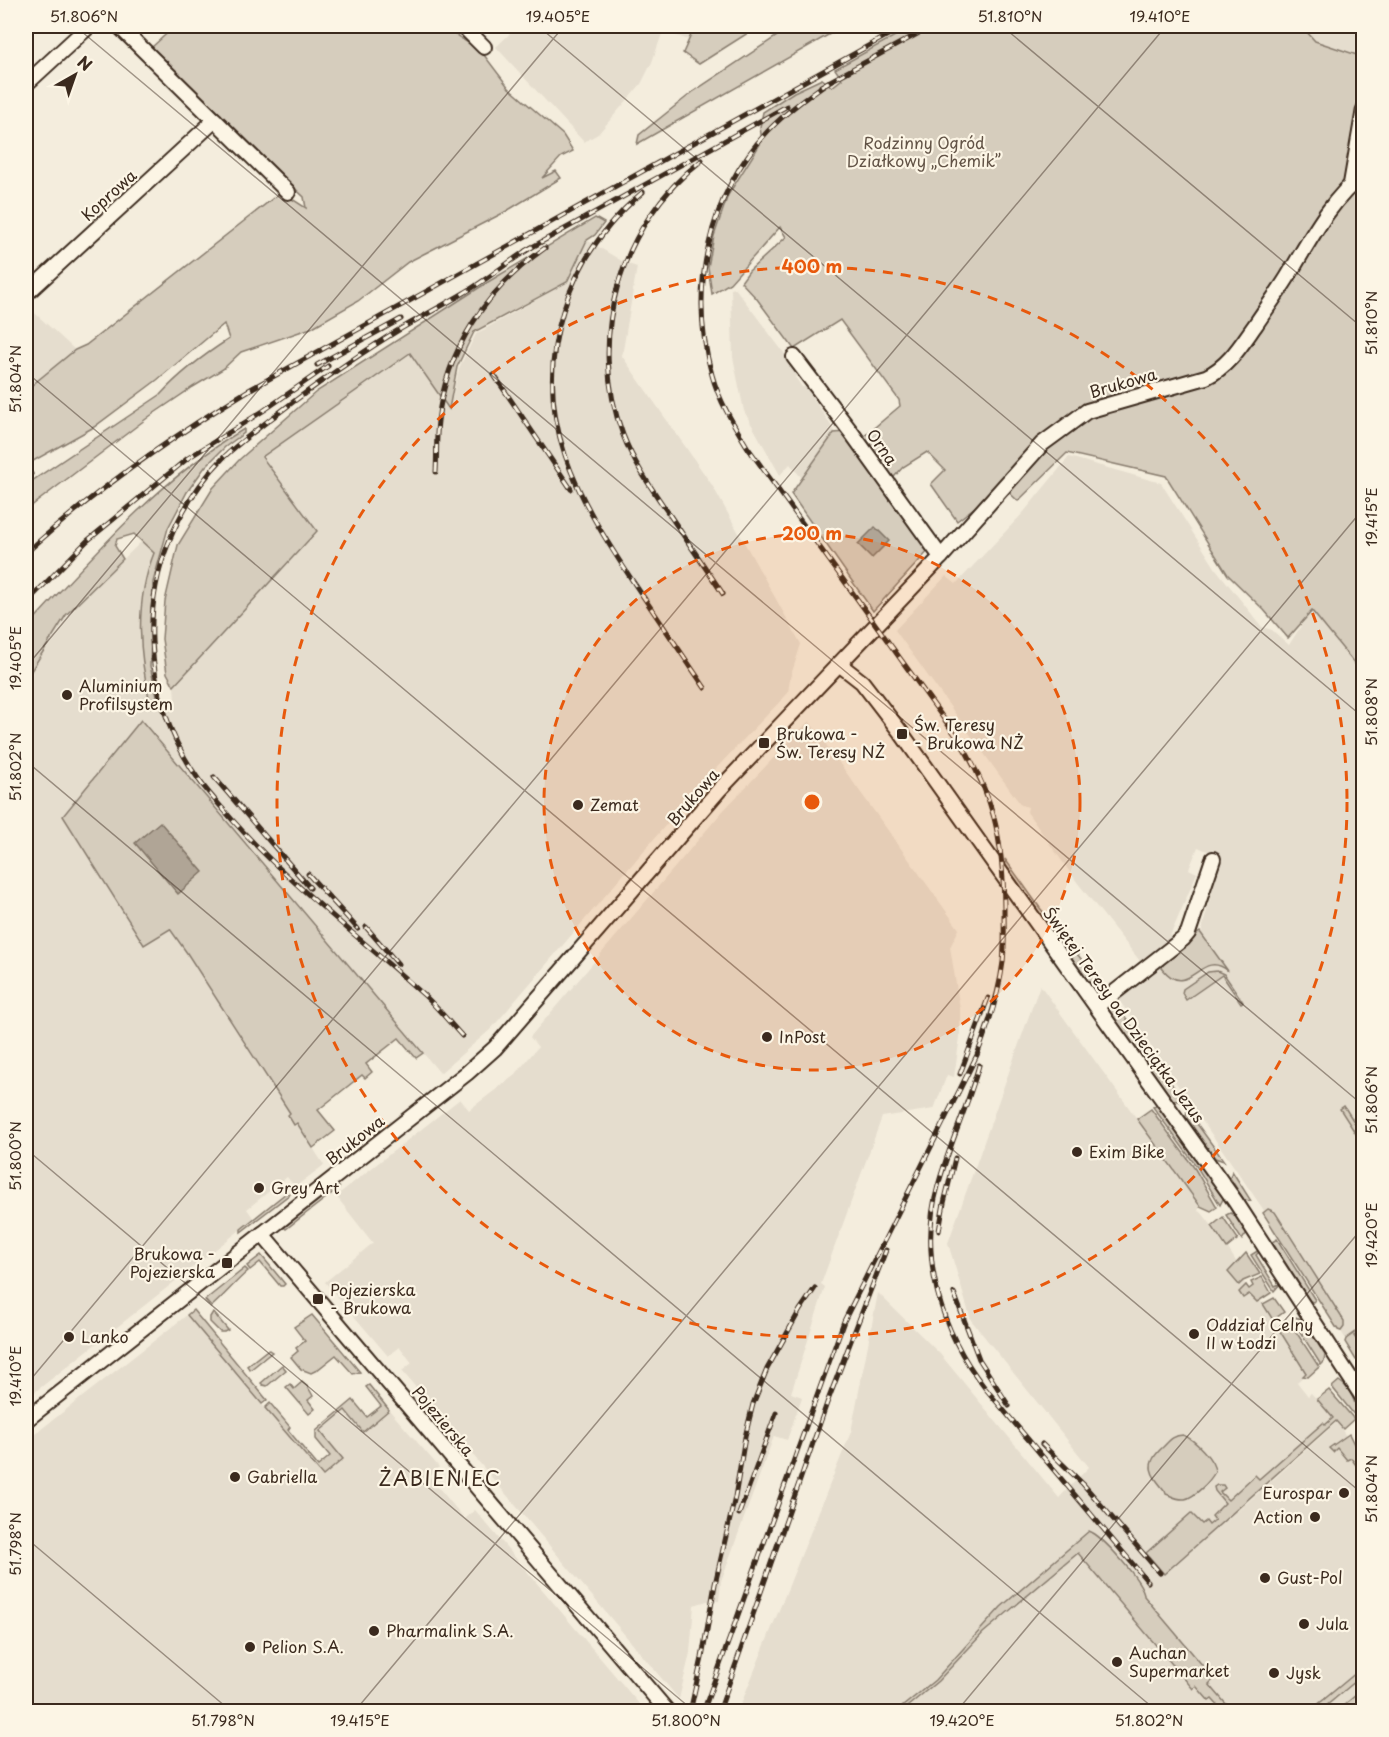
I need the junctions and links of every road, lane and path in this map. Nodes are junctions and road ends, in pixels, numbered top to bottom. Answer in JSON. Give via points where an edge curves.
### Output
{"nodes":[{"id":1,"x":89,"y":26,"type":"edge"},
{"id":2,"x":119,"y":26,"type":"edge"},
{"id":3,"x":463,"y":26,"type":"edge"},
{"id":4,"x":484,"y":47,"type":"dead end"},
{"id":5,"x":26,"y":84,"type":"edge"},
{"id":6,"x":1364,"y":109,"type":"edge"},
{"id":7,"x":215,"y":120,"type":"junction"},
{"id":8,"x":1364,"y":174,"type":"edge"},
{"id":9,"x":1351,"y":184,"type":"junction"},
{"id":10,"x":288,"y":192,"type":"dead end"},
{"id":11,"x":26,"y":294,"type":"edge"},
{"id":12,"x":794,"y":357,"type":"dead end"},
{"id":13,"x":941,"y":557,"type":"junction"},
{"id":14,"x":839,"y":664,"type":"junction"},
{"id":15,"x":1213,"y":859,"type":"dead end"},
{"id":16,"x":1097,"y":1006,"type":"junction"},
{"id":17,"x":262,"y":1234,"type":"junction"},
{"id":18,"x":1364,"y":1399,"type":"edge"},
{"id":19,"x":26,"y":1420,"type":"edge"},
{"id":20,"x":668,"y":1712,"type":"edge"}],
"edges":[{"from":1,"to":5,"type":"street"},
{"from":2,"to":7,"type":"street"},
{"from":3,"to":4,"type":"street"},
{"from":6,"to":9,"type":"street","name":"Brukowa"},
{"from":7,"to":10,"type":"street"},
{"from":7,"to":11,"type":"street","name":"Koprowa"},
{"from":8,"to":9,"type":"street","name":"Brukowa"},
{"from":9,"to":13,"type":"street","name":"Brukowa","via":[[1222,368],[1206,377],[1087,411],[1042,444]]},
{"from":12,"to":13,"type":"street","name":"Orna"},
{"from":13,"to":14,"type":"street","name":"Brukowa"},
{"from":14,"to":16,"type":"street","name":"Świętej Teresy od Dzieciątka Jezus","via":[[859,678],[874,697]]},
{"from":14,"to":17,"type":"street","name":"Brukowa","via":[[719,790],[495,1048]]},
{"from":15,"to":16,"type":"street","via":[[1188,933]]},
{"from":16,"to":18,"type":"street","name":"Świętej Teresy od Dzieciątka Jezus","via":[[1250,1222]]},
{"from":17,"to":19,"type":"street","name":"Brukowa"},
{"from":17,"to":20,"type":"street","name":"Pojezierska"}]}
